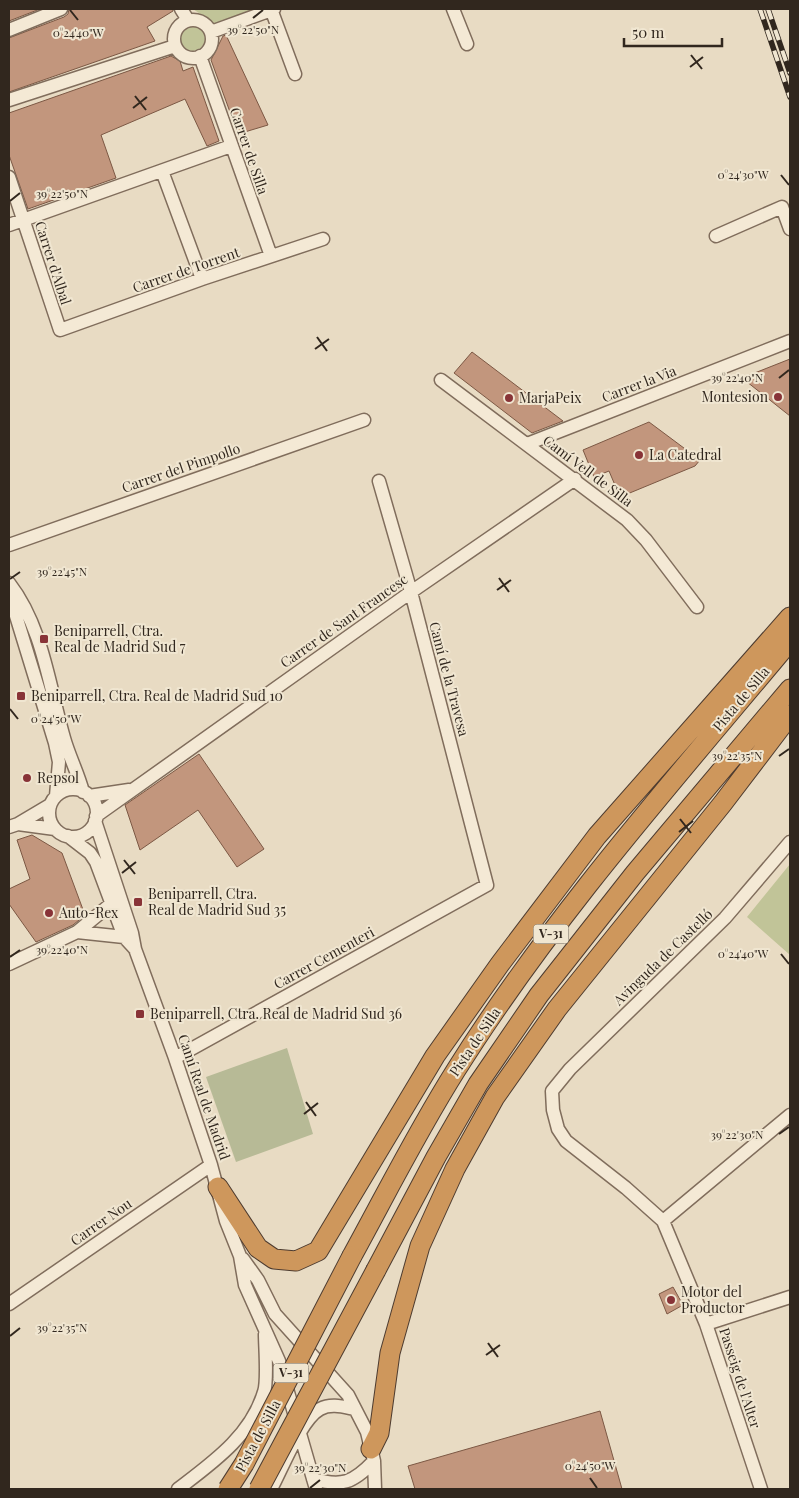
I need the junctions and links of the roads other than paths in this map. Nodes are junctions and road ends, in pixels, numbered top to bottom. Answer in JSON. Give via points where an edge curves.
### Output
{"nodes":[{"id":1,"x":61,"y":9,"type":"edge"},
{"id":2,"x":181,"y":9,"type":"edge"},
{"id":3,"x":272,"y":9,"type":"edge"},
{"id":4,"x":453,"y":9,"type":"edge"},
{"id":5,"x":188,"y":20,"type":"junction"},
{"id":6,"x":9,"y":30,"type":"edge"},
{"id":7,"x":211,"y":32,"type":"junction"},
{"id":8,"x":467,"y":44,"type":"dead end"},
{"id":9,"x":175,"y":46,"type":"junction"},
{"id":10,"x":200,"y":56,"type":"junction"},
{"id":11,"x":295,"y":74,"type":"dead end"},
{"id":12,"x":9,"y":100,"type":"edge"},
{"id":13,"x":232,"y":146,"type":"junction"},
{"id":14,"x":162,"y":171,"type":"junction"},
{"id":15,"x":9,"y":177,"type":"edge"},
{"id":16,"x":23,"y":220,"type":"junction"},
{"id":17,"x":9,"y":225,"type":"edge"},
{"id":18,"x":790,"y":229,"type":"edge"},
{"id":19,"x":716,"y":236,"type":"dead end"},
{"id":20,"x":323,"y":239,"type":"dead end"},
{"id":21,"x":271,"y":256,"type":"junction"},
{"id":22,"x":202,"y":279,"type":"junction"},
{"id":23,"x":60,"y":330,"type":"joint"},
{"id":24,"x":790,"y":341,"type":"edge"},
{"id":25,"x":441,"y":380,"type":"dead end"},
{"id":26,"x":364,"y":420,"type":"dead end"},
{"id":27,"x":527,"y":444,"type":"junction"},
{"id":28,"x":575,"y":479,"type":"junction"},
{"id":29,"x":379,"y":482,"type":"dead end"},
{"id":30,"x":9,"y":545,"type":"edge"},
{"id":31,"x":9,"y":583,"type":"edge"},
{"id":32,"x":411,"y":592,"type":"junction"},
{"id":33,"x":9,"y":593,"type":"edge"},
{"id":34,"x":697,"y":607,"type":"dead end"},
{"id":35,"x":790,"y":617,"type":"edge"},
{"id":36,"x":790,"y":641,"type":"edge"},
{"id":37,"x":790,"y":689,"type":"edge"},
{"id":38,"x":790,"y":715,"type":"edge"},
{"id":39,"x":132,"y":790,"type":"junction"},
{"id":40,"x":86,"y":794,"type":"junction"},
{"id":41,"x":53,"y":801,"type":"junction"},
{"id":42,"x":95,"y":819,"type":"junction"},
{"id":43,"x":13,"y":826,"type":"edge"},
{"id":44,"x":54,"y":829,"type":"junction"},
{"id":45,"x":68,"y":836,"type":"junction"},
{"id":46,"x":790,"y":842,"type":"edge"},
{"id":47,"x":487,"y":885,"type":"joint"},
{"id":48,"x":112,"y":904,"type":"junction"},
{"id":49,"x":77,"y":932,"type":"junction"},
{"id":50,"x":124,"y":937,"type":"junction"},
{"id":51,"x":135,"y":949,"type":"junction"},
{"id":52,"x":9,"y":964,"type":"edge"},
{"id":53,"x":175,"y":1058,"type":"junction"},
{"id":54,"x":552,"y":1091,"type":"joint"},
{"id":55,"x":790,"y":1115,"type":"edge"},
{"id":56,"x":211,"y":1165,"type":"junction"},
{"id":57,"x":218,"y":1187,"type":"junction"},
{"id":58,"x":663,"y":1221,"type":"junction"},
{"id":59,"x":240,"y":1256,"type":"junction"},
{"id":60,"x":790,"y":1296,"type":"edge"},
{"id":61,"x":9,"y":1304,"type":"edge"},
{"id":62,"x":706,"y":1324,"type":"junction"},
{"id":63,"x":264,"y":1329,"type":"junction"},
{"id":64,"x":355,"y":1409,"type":"junction"},
{"id":65,"x":299,"y":1434,"type":"junction"},
{"id":66,"x":372,"y":1455,"type":"junction"},
{"id":67,"x":314,"y":1484,"type":"edge"},
{"id":68,"x":178,"y":1489,"type":"edge"},
{"id":69,"x":228,"y":1489,"type":"edge"},
{"id":70,"x":259,"y":1489,"type":"edge"},
{"id":71,"x":272,"y":1489,"type":"edge"},
{"id":72,"x":375,"y":1489,"type":"edge"},
{"id":73,"x":761,"y":1489,"type":"edge"}],
"edges":[{"from":1,"to":6,"type":"street"},
{"from":2,"to":5,"type":"street"},
{"from":3,"to":7,"type":"street"},
{"from":3,"to":11,"type":"street"},
{"from":4,"to":8,"type":"street"},
{"from":5,"to":7,"type":"street","via":[[199,21]]},
{"from":5,"to":9,"type":"street","via":[[175,33]]},
{"from":7,"to":10,"type":"street","via":[[211,44]]},
{"from":9,"to":10,"type":"street","via":[[183,55]]},
{"from":9,"to":12,"type":"street"},
{"from":10,"to":13,"type":"street","name":"Carrer de Silla"},
{"from":13,"to":14,"type":"street"},
{"from":13,"to":21,"type":"street","name":"Carrer de Silla"},
{"from":14,"to":16,"type":"street"},
{"from":14,"to":22,"type":"street"},
{"from":15,"to":16,"type":"street","name":"Carrer d'Albal"},
{"from":16,"to":17,"type":"street"},
{"from":16,"to":23,"type":"street","name":"Carrer d'Albal"},
{"from":18,"to":19,"type":"street","via":[[782,207]]},
{"from":20,"to":21,"type":"street","name":"Carrer de Torrent"},
{"from":21,"to":22,"type":"street","name":"Carrer de Torrent"},
{"from":22,"to":23,"type":"street","name":"Carrer de Torrent"},
{"from":24,"to":27,"type":"street","name":"Carrer la Via"},
{"from":25,"to":27,"type":"street","name":"Camí Vell de Silla"},
{"from":26,"to":30,"type":"street","name":"Carrer del Pimpollo"},
{"from":27,"to":28,"type":"street","name":"Camí Vell de Silla"},
{"from":28,"to":32,"type":"street","name":"Carrer de Sant Francesc"},
{"from":28,"to":34,"type":"street","name":"Camí Vell de Silla","via":[[636,529]]},
{"from":29,"to":32,"type":"street","name":"Camí de la Travesa"},
{"from":31,"to":40,"type":"street","via":[[28,615],[41,648],[65,740]]},
{"from":32,"to":39,"type":"street","name":"Carrer de Sant Francesc"},
{"from":32,"to":47,"type":"street","name":"Camí de la Travesa"},
{"from":33,"to":41,"type":"street","via":[[55,742],[59,762]]},
{"from":35,"to":57,"type":"highway","via":[[597,836],[500,964],[435,1056],[318,1251],[296,1261],[274,1259],[258,1248]]},
{"from":36,"to":69,"type":"highway","name":"Pista de Silla","number":"V-31","bridge":true,"via":[[613,852],[518,978],[456,1070],[413,1143]]},
{"from":37,"to":70,"type":"highway","name":"Pista de Silla","number":"V-31","bridge":true,"via":[[634,872],[539,995],[478,1084]]},
{"from":38,"to":66,"type":"highway","via":[[723,804],[557,1010],[496,1097],[420,1246],[390,1353],[379,1433]]},
{"from":39,"to":40,"type":"street","name":"Carrer de Sant Francesc"},
{"from":39,"to":42,"type":"street","name":"Carrer de Sant Francesc"},
{"from":40,"to":41,"type":"street","via":[[69,790]]},
{"from":40,"to":42,"type":"street","via":[[95,805]]},
{"from":41,"to":43,"type":"street"},
{"from":41,"to":44,"type":"street","via":[[49,818]]},
{"from":42,"to":45,"type":"street","via":[[81,836]]},
{"from":42,"to":51,"type":"street","name":"Camí Real de Madrid"},
{"from":43,"to":44,"type":"street"},
{"from":44,"to":45,"type":"street"},
{"from":45,"to":48,"type":"street","name":"Camí Real de Madrid","via":[[90,853],[96,862]]},
{"from":46,"to":54,"type":"street","name":"Avinguda de Castelló","via":[[725,918],[570,1069]]},
{"from":47,"to":53,"type":"street","name":"Carrer Cementeri"},
{"from":48,"to":49,"type":"street"},
{"from":48,"to":50,"type":"street","name":"Camí Real de Madrid"},
{"from":49,"to":50,"type":"street"},
{"from":49,"to":52,"type":"street"},
{"from":50,"to":51,"type":"street","name":"Camí Real de Madrid"},
{"from":51,"to":53,"type":"street","name":"Camí Real de Madrid"},
{"from":53,"to":56,"type":"street","name":"Camí Real de Madrid"},
{"from":54,"to":58,"type":"street","name":"Passeig de l'Alter","via":[[558,1129],[566,1141]]},
{"from":55,"to":58,"type":"street"},
{"from":56,"to":57,"type":"street","name":"Camí Real de Madrid"},
{"from":56,"to":61,"type":"street","name":"Carrer Nou"},
{"from":57,"to":59,"type":"street","name":"Camí Real de Madrid","via":[[226,1221]]},
{"from":58,"to":62,"type":"street","name":"Passeig de l'Alter"},
{"from":59,"to":63,"type":"street","name":"Camí Real de Madrid","via":[[245,1285]]},
{"from":59,"to":64,"type":"street","name":"Camí Real de Madrid","via":[[258,1280],[275,1314],[348,1395]]},
{"from":60,"to":62,"type":"street"},
{"from":62,"to":73,"type":"street","name":"Passeig de l'Alter"},
{"from":63,"to":65,"type":"street","name":"Camí Real de Madrid","via":[[279,1361]]},
{"from":63,"to":68,"type":"street","via":[[265,1391],[251,1420],[232,1446]]},
{"from":64,"to":65,"type":"street","via":[[336,1405],[321,1408],[309,1417]]},
{"from":64,"to":66,"type":"street","via":[[368,1432]]},
{"from":65,"to":67,"type":"street"},
{"from":65,"to":71,"type":"street"},
{"from":66,"to":67,"type":"street","via":[[363,1473],[351,1481]]},
{"from":66,"to":72,"type":"street"}]}
